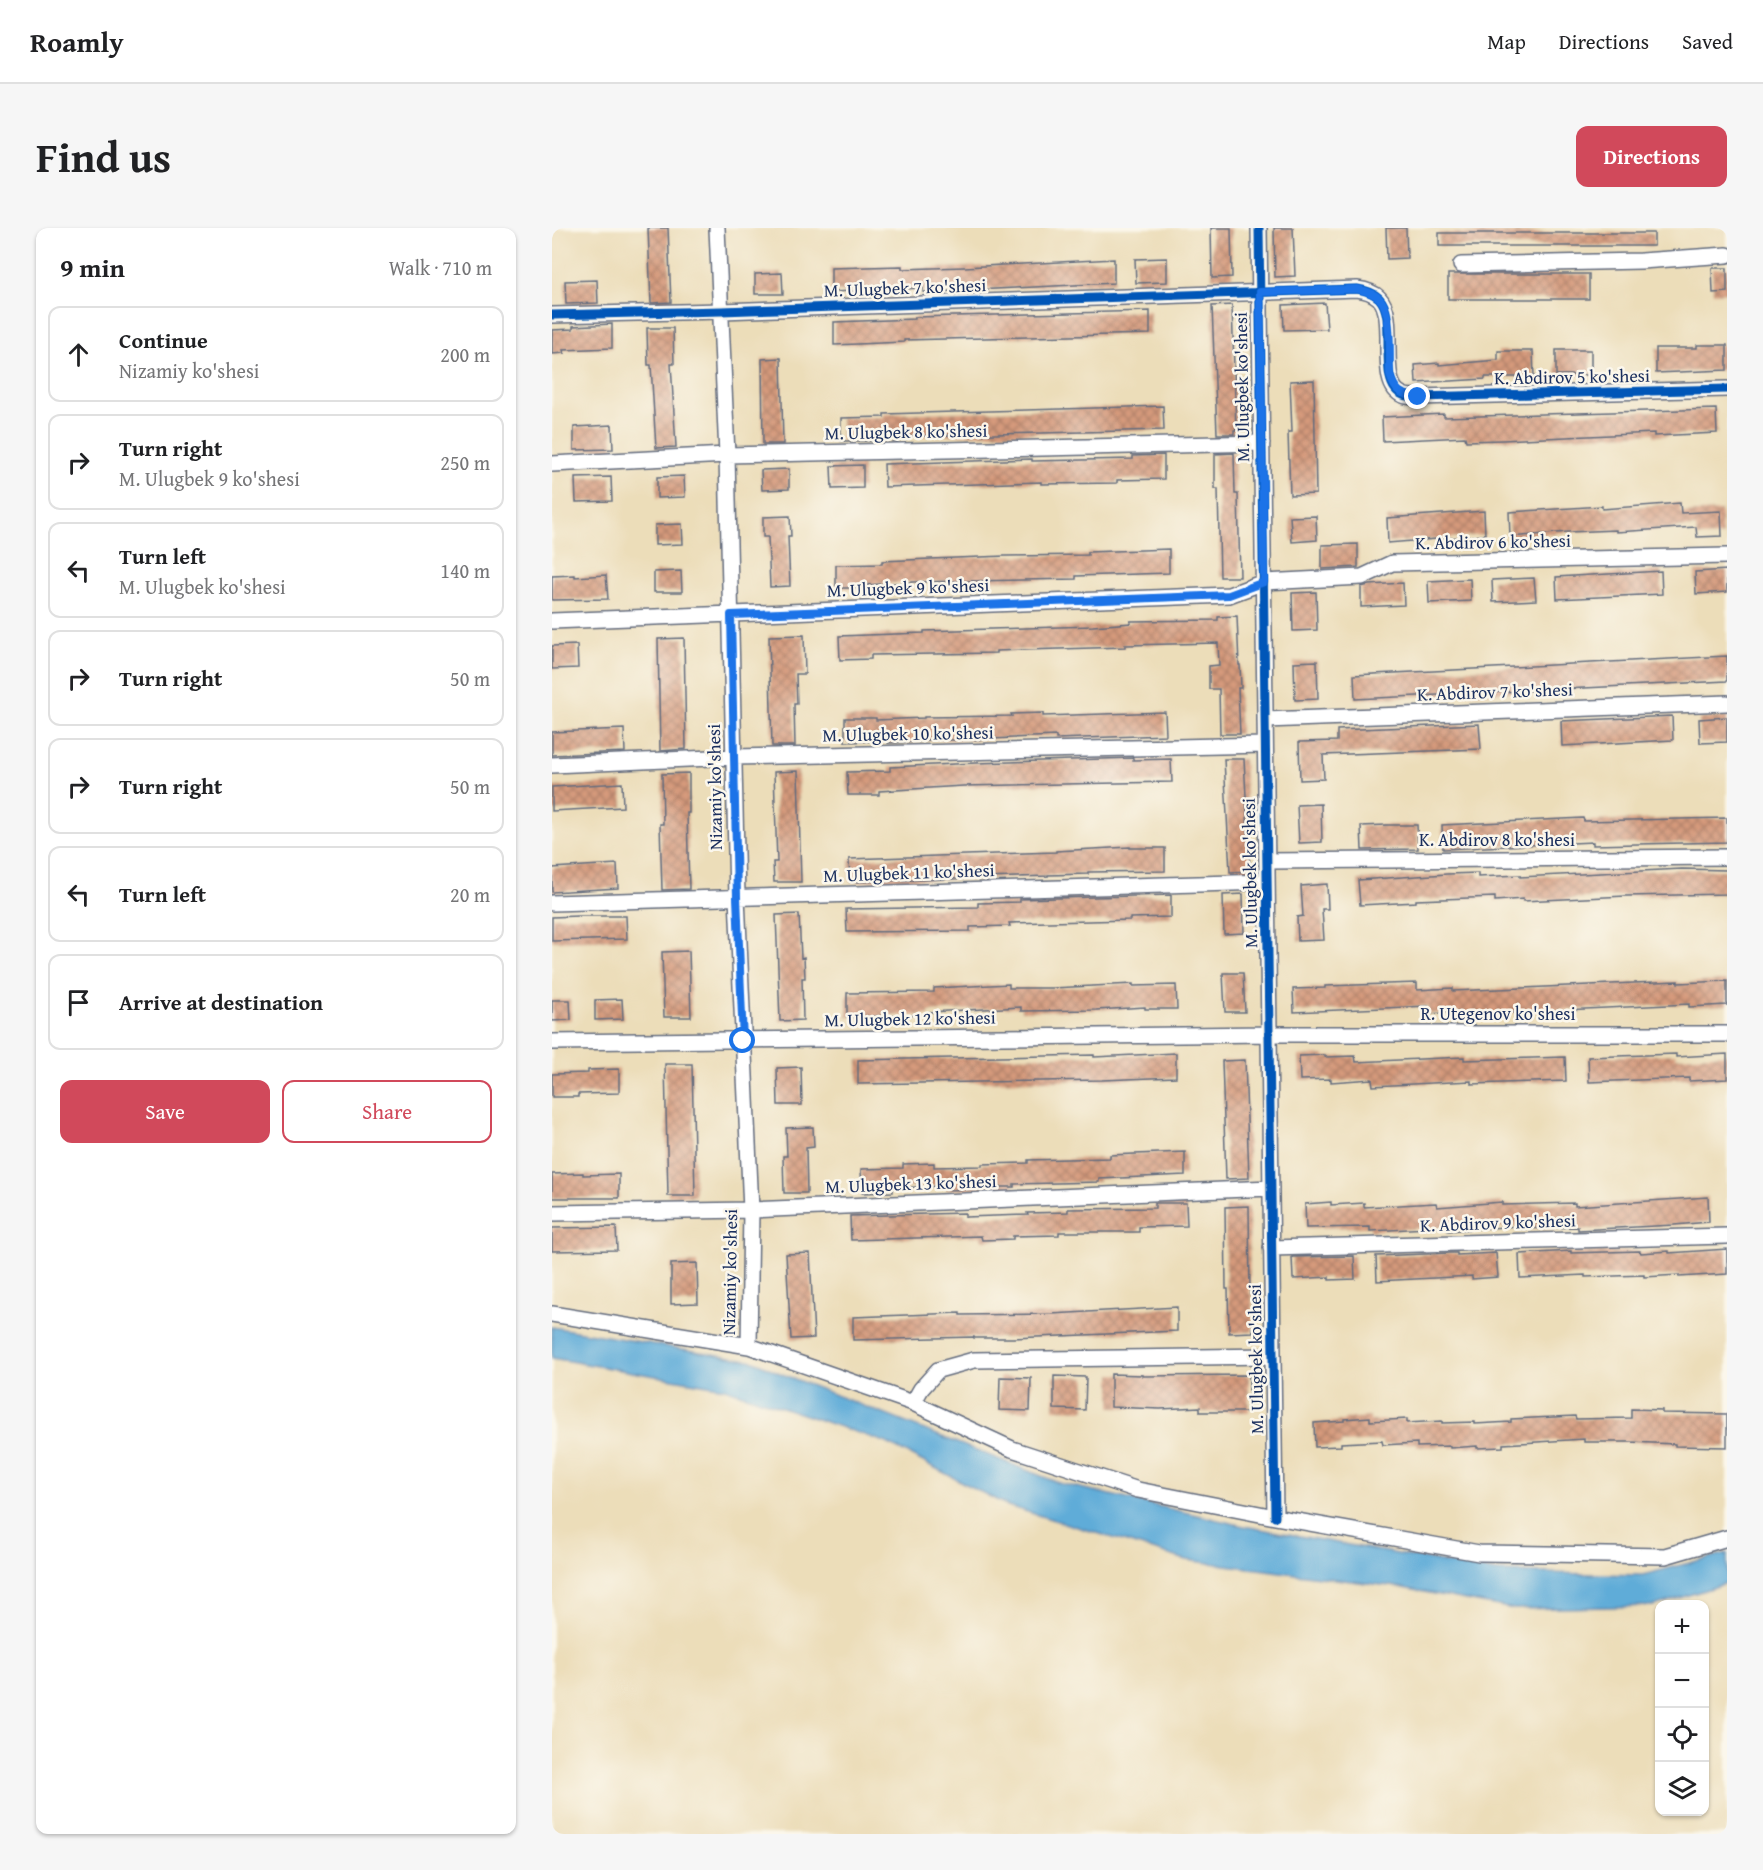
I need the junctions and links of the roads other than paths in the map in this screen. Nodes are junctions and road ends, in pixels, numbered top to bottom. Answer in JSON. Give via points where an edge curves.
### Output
{"nodes":[{"id":1,"x":717,"y":228,"type":"edge"},
{"id":2,"x":1259,"y":228,"type":"edge"},
{"id":3,"x":1727,"y":255,"type":"edge"},
{"id":4,"x":1461,"y":265,"type":"dead end"},
{"id":5,"x":1260,"y":292,"type":"junction"},
{"id":6,"x":722,"y":311,"type":"junction"},
{"id":7,"x":552,"y":315,"type":"edge"},
{"id":8,"x":1727,"y":390,"type":"edge"},
{"id":9,"x":1418,"y":397,"type":"joint"},
{"id":10,"x":1262,"y":443,"type":"junction"},
{"id":11,"x":727,"y":455,"type":"junction"},
{"id":12,"x":552,"y":464,"type":"edge"},
{"id":13,"x":1727,"y":556,"type":"edge"},
{"id":14,"x":1264,"y":582,"type":"junction"},
{"id":15,"x":731,"y":615,"type":"junction"},
{"id":16,"x":552,"y":621,"type":"edge"},
{"id":17,"x":1727,"y":703,"type":"edge"},
{"id":18,"x":1265,"y":720,"type":"junction"},
{"id":19,"x":1265,"y":745,"type":"junction"},
{"id":20,"x":734,"y":757,"type":"junction"},
{"id":21,"x":552,"y":765,"type":"edge"},
{"id":22,"x":1727,"y":857,"type":"edge"},
{"id":23,"x":1267,"y":861,"type":"junction"},
{"id":24,"x":1267,"y":882,"type":"junction"},
{"id":25,"x":737,"y":897,"type":"junction"},
{"id":26,"x":552,"y":903,"type":"edge"},
{"id":27,"x":1269,"y":1034,"type":"junction"},
{"id":28,"x":1727,"y":1034,"type":"edge"},
{"id":29,"x":743,"y":1041,"type":"junction"},
{"id":30,"x":552,"y":1042,"type":"edge"},
{"id":31,"x":1270,"y":1188,"type":"junction"},
{"id":32,"x":751,"y":1210,"type":"junction"},
{"id":33,"x":552,"y":1214,"type":"edge"},
{"id":34,"x":1727,"y":1236,"type":"edge"},
{"id":35,"x":1271,"y":1248,"type":"junction"},
{"id":36,"x":552,"y":1314,"type":"edge"},
{"id":37,"x":749,"y":1346,"type":"junction"},
{"id":38,"x":1273,"y":1356,"type":"junction"},
{"id":39,"x":913,"y":1403,"type":"junction"},
{"id":40,"x":1275,"y":1517,"type":"junction"},
{"id":41,"x":1727,"y":1538,"type":"edge"}],
"edges":[{"from":1,"to":6,"type":"street","name":"Nizamiy ko'shesi"},
{"from":2,"to":5,"type":"street","name":"M. Ulugbek ko'shesi"},
{"from":3,"to":4,"type":"street"},
{"from":5,"to":6,"type":"street","name":"M. Ulugbek 7 ko'shesi"},
{"from":5,"to":9,"type":"street","name":"M. Ulugbek 7 ko'shesi","via":[[1370,292],[1387,311],[1392,382],[1403,395]]},
{"from":5,"to":10,"type":"street","name":"M. Ulugbek ko'shesi"},
{"from":6,"to":7,"type":"street","name":"M. Ulugbek 7 ko'shesi"},
{"from":6,"to":11,"type":"street","name":"Nizamiy ko'shesi"},
{"from":8,"to":9,"type":"street","name":"K. Abdirov 5 ko'shesi"},
{"from":10,"to":11,"type":"street","name":"M. Ulugbek 8 ko'shesi"},
{"from":10,"to":14,"type":"street","name":"M. Ulugbek ko'shesi"},
{"from":11,"to":12,"type":"street","name":"M. Ulugbek 8 ko'shesi"},
{"from":11,"to":15,"type":"street","name":"Nizamiy ko'shesi"},
{"from":13,"to":14,"type":"street","name":"K. Abdirov 6 ko'shesi","via":[[1392,563],[1362,577]]},
{"from":14,"to":15,"type":"street","name":"M. Ulugbek 9 ko'shesi","via":[[1229,595]]},
{"from":14,"to":18,"type":"street","name":"M. Ulugbek ko'shesi"},
{"from":15,"to":16,"type":"street","name":"M. Ulugbek 9 ko'shesi"},
{"from":15,"to":20,"type":"street","name":"Nizamiy ko'shesi"},
{"from":17,"to":18,"type":"street","name":"K. Abdirov 7 ko'shesi"},
{"from":18,"to":19,"type":"street","name":"M. Ulugbek ko'shesi"},
{"from":19,"to":20,"type":"street","name":"M. Ulugbek 10 ko'shesi"},
{"from":19,"to":23,"type":"street","name":"M. Ulugbek ko'shesi"},
{"from":20,"to":21,"type":"street","name":"M. Ulugbek 10 ko'shesi"},
{"from":20,"to":25,"type":"street","name":"Nizamiy ko'shesi"},
{"from":22,"to":23,"type":"street","name":"K. Abdirov 8 ko'shesi"},
{"from":23,"to":24,"type":"street","name":"M. Ulugbek ko'shesi"},
{"from":24,"to":25,"type":"street","name":"M. Ulugbek 11 ko'shesi"},
{"from":24,"to":27,"type":"street","name":"M. Ulugbek ko'shesi"},
{"from":25,"to":26,"type":"street","name":"M. Ulugbek 11 ko'shesi"},
{"from":25,"to":29,"type":"street","name":"Nizamiy ko'shesi"},
{"from":27,"to":28,"type":"street","name":"R. Utegenov ko'shesi"},
{"from":27,"to":29,"type":"street","name":"M. Ulugbek 12 ko'shesi"},
{"from":27,"to":31,"type":"street","name":"M. Ulugbek ko'shesi"},
{"from":29,"to":30,"type":"street","name":"M. Ulugbek 12 ko'shesi"},
{"from":29,"to":32,"type":"street","name":"Nizamiy ko'shesi"},
{"from":31,"to":32,"type":"street","name":"M. Ulugbek 13 ko'shesi"},
{"from":31,"to":35,"type":"street","name":"M. Ulugbek ko'shesi"},
{"from":32,"to":33,"type":"street","name":"M. Ulugbek 13 ko'shesi"},
{"from":32,"to":37,"type":"street","name":"Nizamiy ko'shesi"},
{"from":34,"to":35,"type":"street","name":"K. Abdirov 9 ko'shesi"},
{"from":35,"to":38,"type":"street","name":"M. Ulugbek ko'shesi"},
{"from":36,"to":37,"type":"street"},
{"from":37,"to":39,"type":"street"},
{"from":38,"to":39,"type":"street","via":[[974,1360],[938,1370]]},
{"from":38,"to":40,"type":"street","name":"M. Ulugbek ko'shesi"},
{"from":39,"to":40,"type":"street","via":[[1012,1449],[1138,1490]]},
{"from":40,"to":41,"type":"street","via":[[1479,1553],[1665,1556]]}]}
